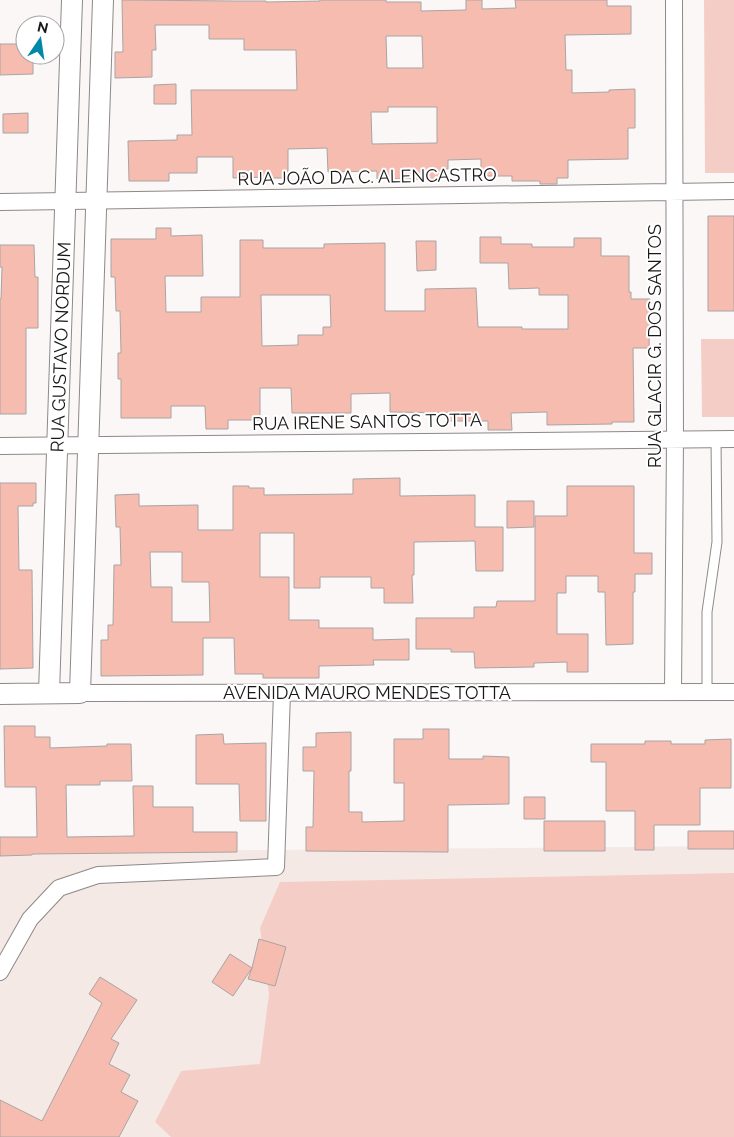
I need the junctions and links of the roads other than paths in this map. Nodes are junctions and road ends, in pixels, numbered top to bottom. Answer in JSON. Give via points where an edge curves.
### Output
{"nodes":[{"id":1,"x":72,"y":0,"type":"edge"},
{"id":2,"x":103,"y":0,"type":"edge"},
{"id":3,"x":674,"y":0,"type":"edge"},
{"id":4,"x":734,"y":191,"type":"edge"},
{"id":5,"x":674,"y":192,"type":"junction"},
{"id":6,"x":96,"y":201,"type":"junction"},
{"id":7,"x":0,"y":202,"type":"edge"},
{"id":8,"x":66,"y":202,"type":"junction"},
{"id":9,"x":716,"y":439,"type":"junction"},
{"id":10,"x":734,"y":439,"type":"edge"},
{"id":11,"x":675,"y":440,"type":"junction"},
{"id":12,"x":57,"y":445,"type":"junction"},
{"id":13,"x":88,"y":445,"type":"junction"},
{"id":14,"x":0,"y":446,"type":"edge"},
{"id":15,"x":673,"y":692,"type":"junction"},
{"id":16,"x":707,"y":692,"type":"junction"},
{"id":17,"x":734,"y":692,"type":"edge"},
{"id":18,"x":49,"y":693,"type":"junction"},
{"id":19,"x":80,"y":693,"type":"junction"},
{"id":20,"x":282,"y":693,"type":"junction"},
{"id":21,"x":0,"y":694,"type":"edge"},
{"id":22,"x":0,"y":972,"type":"edge"}],
"edges":[{"from":1,"to":8,"type":"street","name":"RUA GUSTAVO NORDUM"},
{"from":2,"to":6,"type":"street","name":"RUA GUSTAVO NORDUM"},
{"from":3,"to":5,"type":"street","name":"RUA GLACIR G. DOS SANTOS"},
{"from":4,"to":5,"type":"street","name":"RUA JOÃO DA C. ALENCASTRO"},
{"from":5,"to":6,"type":"street","name":"RUA JOÃO DA C. ALENCASTRO"},
{"from":5,"to":11,"type":"street","name":"RUA GLACIR G. DOS SANTOS"},
{"from":6,"to":8,"type":"street","name":"RUA JOÃO DA C. ALENCASTRO"},
{"from":6,"to":13,"type":"street","name":"RUA GUSTAVO NORDUM"},
{"from":7,"to":8,"type":"street","name":"RUA JOÃO DA C. ALENCASTRO"},
{"from":8,"to":12,"type":"street","name":"RUA GUSTAVO NORDUM"},
{"from":9,"to":10,"type":"street","name":"RUA IRENE SANTOS TOTTA"},
{"from":9,"to":11,"type":"street","name":"RUA IRENE SANTOS TOTTA"},
{"from":9,"to":16,"type":"lane","via":[[717,542],[707,612]]},
{"from":11,"to":13,"type":"street","name":"RUA IRENE SANTOS TOTTA"},
{"from":11,"to":15,"type":"street","name":"RUA GLACIR G. DOS SANTOS"},
{"from":12,"to":13,"type":"street","name":"RUA IRENE SANTOS TOTTA"},
{"from":12,"to":14,"type":"street","name":"RUA IRENE SANTOS TOTTA"},
{"from":12,"to":18,"type":"street","name":"RUA GUSTAVO NORDUM"},
{"from":13,"to":19,"type":"street","name":"RUA GUSTAVO NORDUM"},
{"from":15,"to":16,"type":"street","name":"AVENIDA MAURO MENDES TOTTA"},
{"from":15,"to":20,"type":"street","name":"AVENIDA MAURO MENDES TOTTA"},
{"from":16,"to":17,"type":"street","name":"AVENIDA MAURO MENDES TOTTA"},
{"from":18,"to":19,"type":"street","name":"AVENIDA MAURO MENDES TOTTA"},
{"from":18,"to":21,"type":"street","name":"AVENIDA MAURO MENDES TOTTA"},
{"from":19,"to":20,"type":"street","name":"AVENIDA MAURO MENDES TOTTA"},
{"from":20,"to":22,"type":"street","via":[[276,867],[98,875],[59,888],[30,919]]}]}
